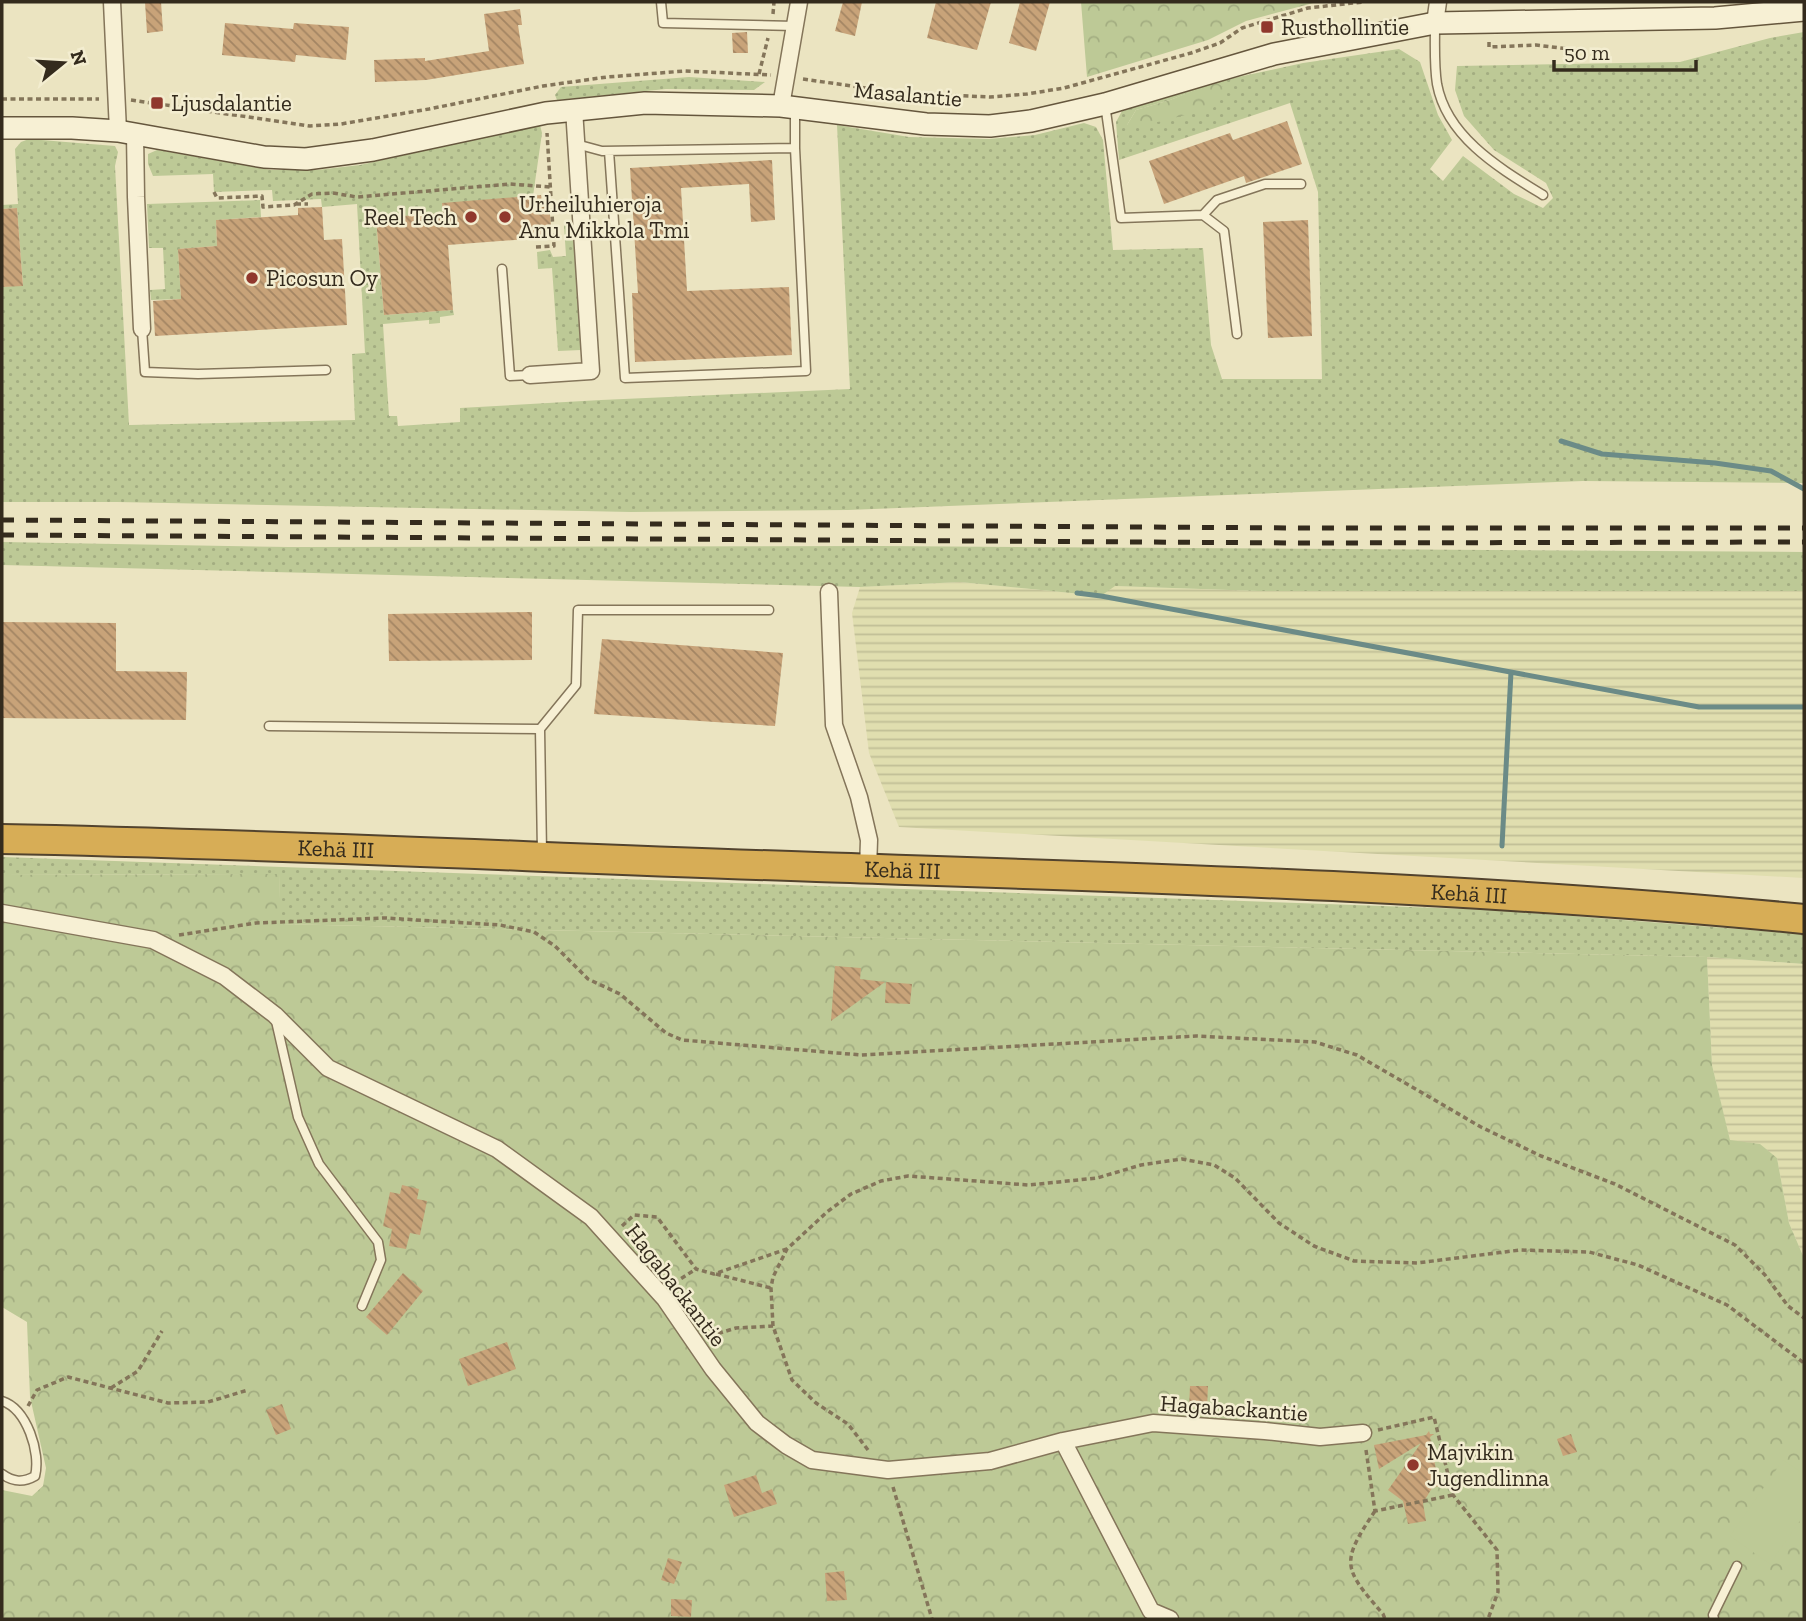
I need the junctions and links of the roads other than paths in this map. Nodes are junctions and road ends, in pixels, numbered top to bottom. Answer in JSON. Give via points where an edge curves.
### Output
{"nodes":[{"id":1,"x":112,"y":2,"type":"edge"},
{"id":2,"x":661,"y":2,"type":"edge"},
{"id":3,"x":799,"y":2,"type":"edge"},
{"id":4,"x":1804,"y":10,"type":"edge"},
{"id":5,"x":1436,"y":12,"type":"edge"},
{"id":6,"x":794,"y":26,"type":"junction"},
{"id":7,"x":1105,"y":104,"type":"junction"},
{"id":8,"x":788,"y":107,"type":"junction"},
{"id":9,"x":574,"y":109,"type":"junction"},
{"id":10,"x":2,"y":128,"type":"edge"},
{"id":11,"x":127,"y":133,"type":"junction"},
{"id":12,"x":576,"y":144,"type":"junction"},
{"id":13,"x":795,"y":148,"type":"junction"},
{"id":14,"x":609,"y":151,"type":"junction"},
{"id":15,"x":1301,"y":184,"type":"dead end"},
{"id":16,"x":1543,"y":195,"type":"dead end"},
{"id":17,"x":1203,"y":215,"type":"junction"},
{"id":18,"x":502,"y":268,"type":"dead end"},
{"id":19,"x":142,"y":329,"type":"joint"},
{"id":20,"x":1237,"y":334,"type":"dead end"},
{"id":21,"x":326,"y":370,"type":"dead end"},
{"id":22,"x":530,"y":375,"type":"joint"},
{"id":23,"x":829,"y":592,"type":"dead end"},
{"id":24,"x":769,"y":610,"type":"dead end"},
{"id":25,"x":269,"y":726,"type":"dead end"},
{"id":26,"x":540,"y":729,"type":"junction"},
{"id":27,"x":2,"y":839,"type":"edge"},
{"id":28,"x":542,"y":858,"type":"junction"},
{"id":29,"x":867,"y":869,"type":"junction"},
{"id":30,"x":2,"y":913,"type":"edge"},
{"id":31,"x":1804,"y":919,"type":"edge"},
{"id":32,"x":275,"y":1015,"type":"junction"},
{"id":33,"x":362,"y":1306,"type":"dead end"},
{"id":34,"x":2,"y":1401,"type":"edge"},
{"id":35,"x":1363,"y":1433,"type":"road end"},
{"id":36,"x":1063,"y":1441,"type":"junction"},
{"id":37,"x":2,"y":1474,"type":"edge"},
{"id":38,"x":1737,"y":1566,"type":"dead end"},
{"id":39,"x":1170,"y":1619,"type":"edge"},
{"id":40,"x":1714,"y":1619,"type":"edge"}],
"edges":[{"from":1,"to":11,"type":"street"},
{"from":2,"to":6,"type":"lane","via":[[663,23]]},
{"from":3,"to":6,"type":"street"},
{"from":4,"to":5,"type":"street","name":"Masalantie","via":[[1714,14]]},
{"from":5,"to":7,"type":"street","name":"Masalantie"},
{"from":5,"to":16,"type":"lane","via":[[1437,87],[1448,112],[1494,165]]},
{"from":6,"to":8,"type":"street"},
{"from":7,"to":8,"type":"street","name":"Masalantie","via":[[1031,121],[979,126]]},
{"from":7,"to":17,"type":"lane","via":[[1121,218]]},
{"from":8,"to":9,"type":"street","name":"Masalantie","via":[[645,103]]},
{"from":8,"to":13,"type":"lane"},
{"from":9,"to":11,"type":"street","name":"Masalantie","via":[[306,159],[264,157]]},
{"from":9,"to":12,"type":"street"},
{"from":10,"to":11,"type":"street","name":"Masalantie"},
{"from":11,"to":19,"type":"street"},
{"from":12,"to":14,"type":"lane"},
{"from":12,"to":22,"type":"street","via":[[591,371]]},
{"from":13,"to":14,"type":"lane"},
{"from":13,"to":14,"type":"lane","via":[[806,371],[625,378]]},
{"from":15,"to":17,"type":"lane","via":[[1265,184],[1217,200]]},
{"from":17,"to":20,"type":"lane","via":[[1224,231]]},
{"from":18,"to":22,"type":"lane","via":[[510,376]]},
{"from":19,"to":21,"type":"lane","via":[[145,372]]},
{"from":23,"to":29,"type":"street","via":[[834,725],[869,840]]},
{"from":24,"to":26,"type":"lane","via":[[578,610],[576,685]]},
{"from":25,"to":26,"type":"lane"},
{"from":26,"to":28,"type":"lane"},
{"from":27,"to":28,"type":"highway","name":"Kehä III"},
{"from":28,"to":29,"type":"highway","name":"Kehä III"},
{"from":29,"to":31,"type":"highway","name":"Kehä III","via":[[1640,903]]},
{"from":30,"to":32,"type":"street","name":"Hagabackantie","via":[[153,940],[224,976]]},
{"from":32,"to":33,"type":"lane","via":[[299,1117],[318,1164],[378,1242],[381,1260]]},
{"from":32,"to":36,"type":"street","name":"Hagabackantie","via":[[328,1068],[498,1149],[591,1217],[665,1300],[757,1423],[812,1460],[884,1469],[990,1461]]},
{"from":34,"to":37,"type":"lane","via":[[22,1417],[38,1464],[35,1476],[20,1482]]},
{"from":35,"to":36,"type":"street","name":"Hagabackantie","via":[[1320,1437],[1153,1423]]},
{"from":36,"to":39,"type":"street","via":[[1151,1611]]},
{"from":38,"to":40,"type":"lane"}]}
